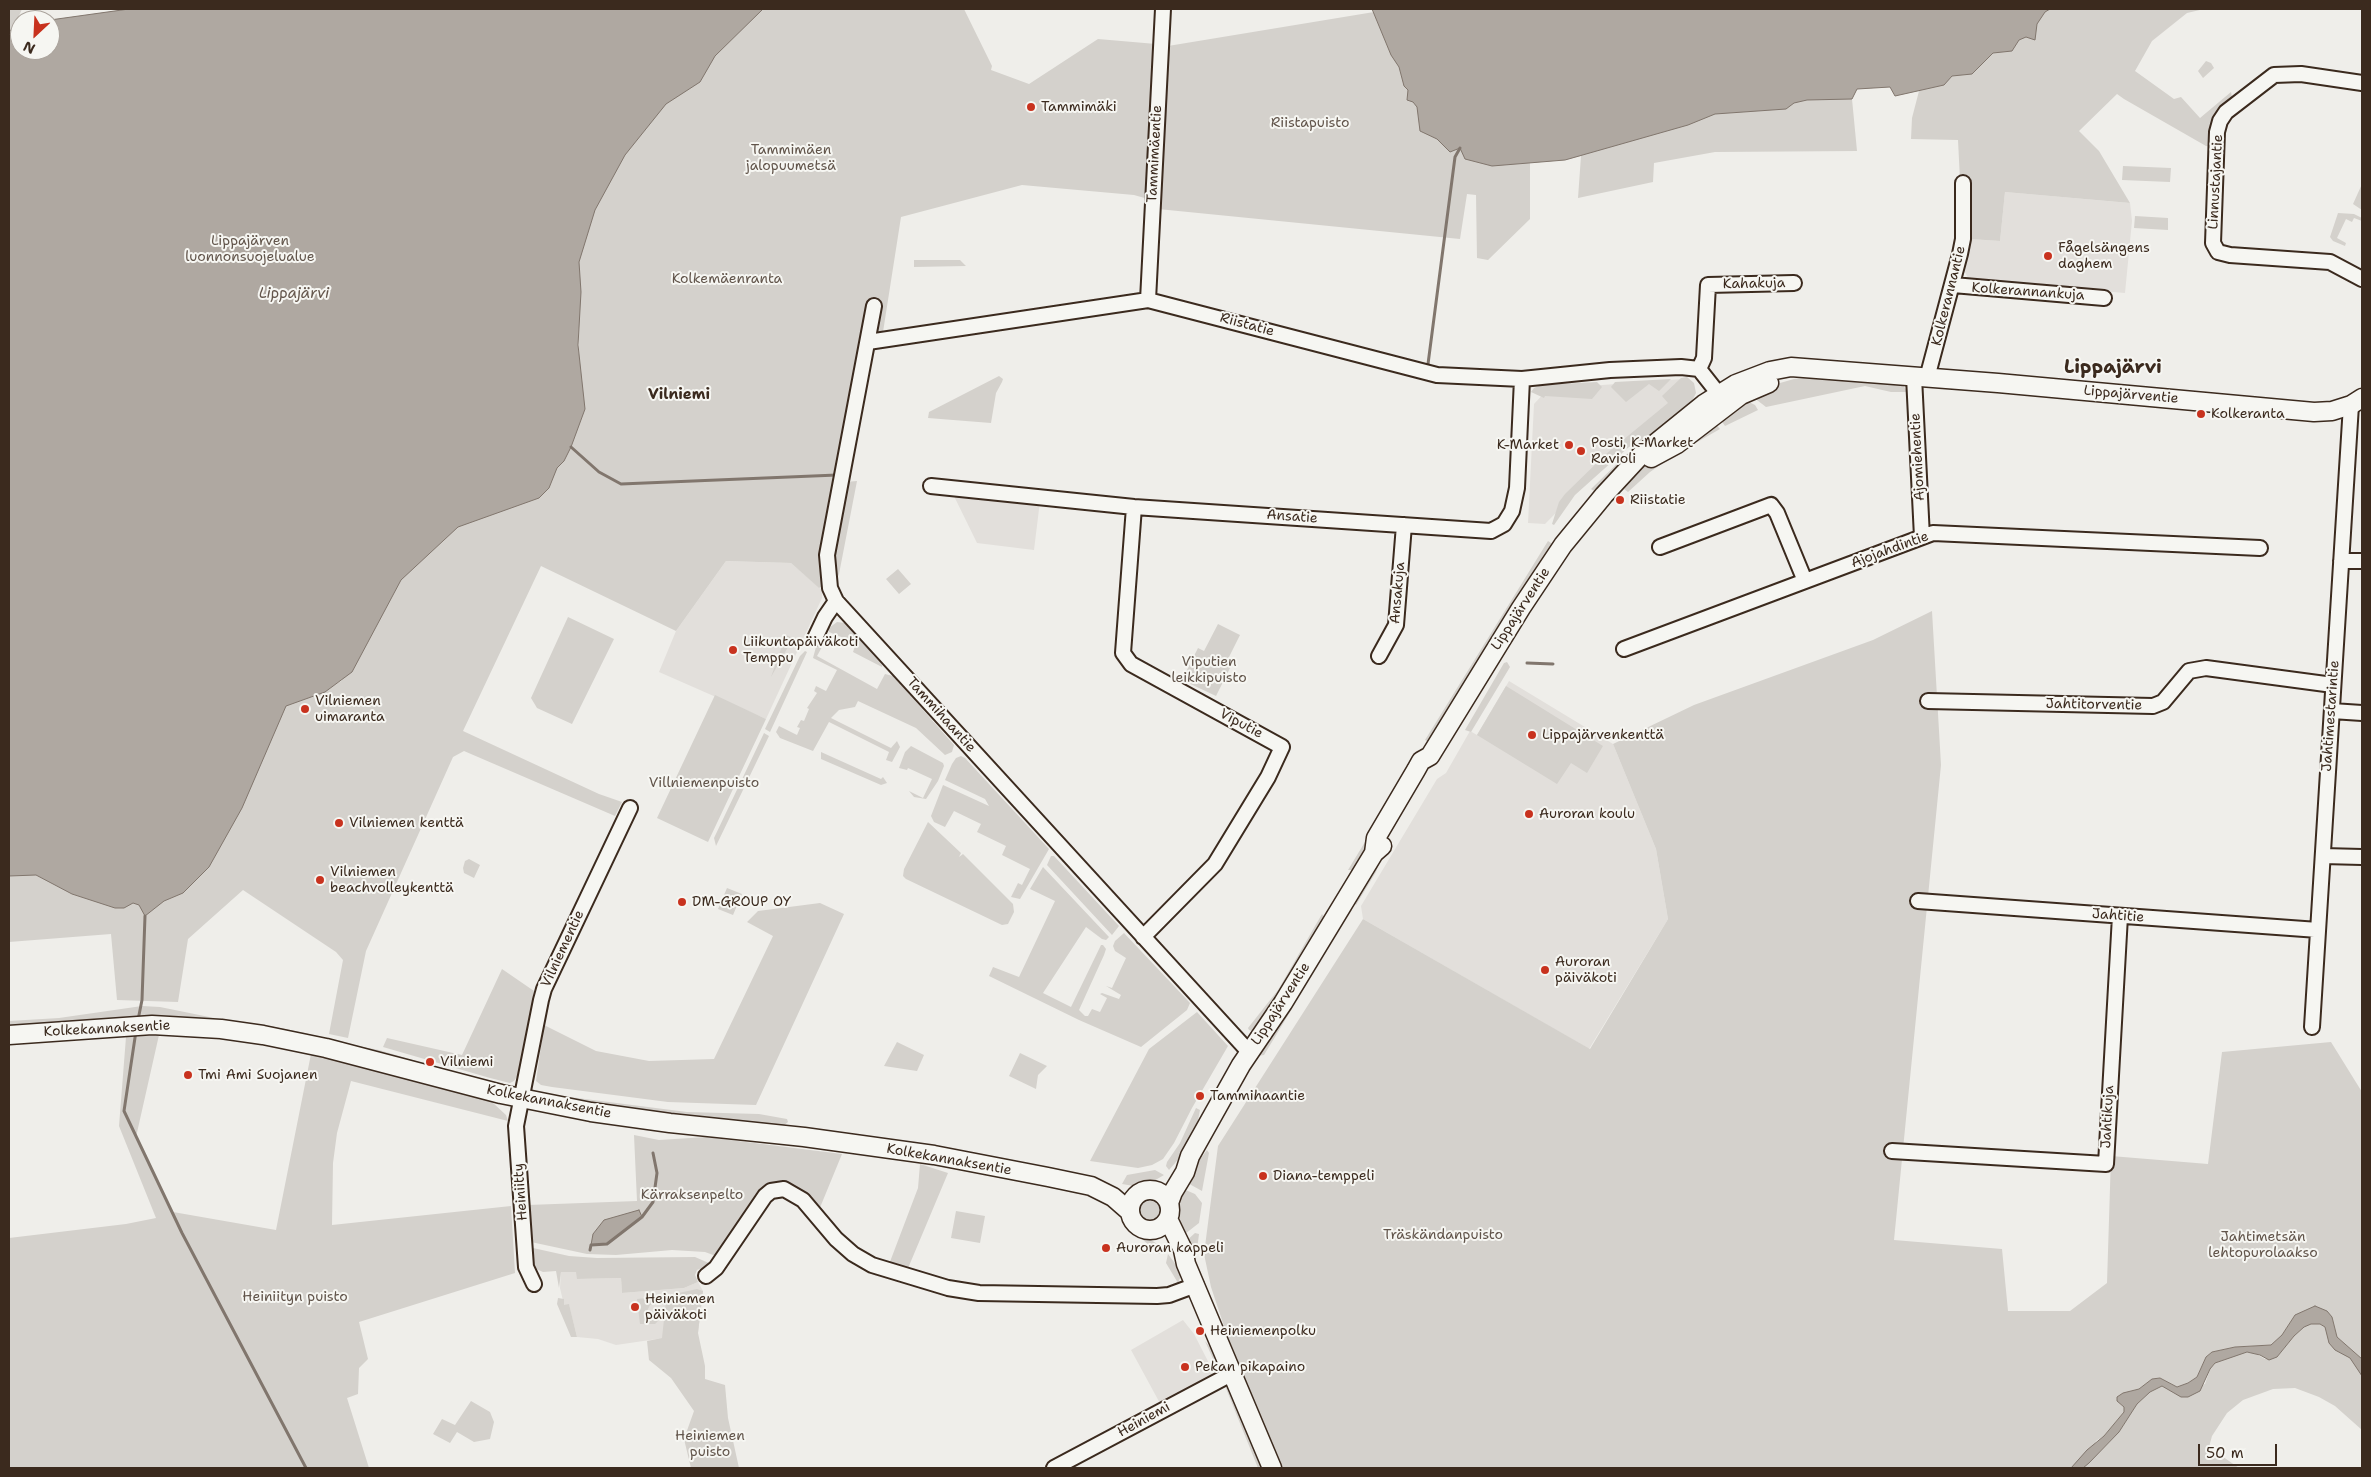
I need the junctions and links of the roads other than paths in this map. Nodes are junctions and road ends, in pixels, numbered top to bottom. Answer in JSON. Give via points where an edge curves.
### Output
{"nodes":[{"id":1,"x":1163,"y":9,"type":"edge"},
{"id":2,"x":2362,"y":83,"type":"edge"},
{"id":3,"x":1962,"y":183,"type":"dead end"},
{"id":4,"x":2362,"y":279,"type":"edge"},
{"id":5,"x":1794,"y":284,"type":"dead end"},
{"id":6,"x":1953,"y":285,"type":"junction"},
{"id":7,"x":2104,"y":298,"type":"dead end"},
{"id":8,"x":1148,"y":300,"type":"junction"},
{"id":9,"x":874,"y":306,"type":"dead end"},
{"id":10,"x":868,"y":342,"type":"junction"},
{"id":11,"x":1699,"y":369,"type":"junction"},
{"id":12,"x":1920,"y":378,"type":"junction"},
{"id":13,"x":1522,"y":379,"type":"junction"},
{"id":14,"x":1722,"y":399,"type":"junction"},
{"id":15,"x":2357,"y":402,"type":"edge"},
{"id":16,"x":930,"y":486,"type":"dead end"},
{"id":17,"x":1134,"y":507,"type":"junction"},
{"id":18,"x":1404,"y":525,"type":"junction"},
{"id":19,"x":1922,"y":537,"type":"junction"},
{"id":20,"x":1660,"y":546,"type":"dead end"},
{"id":21,"x":2260,"y":548,"type":"dead end"},
{"id":22,"x":2341,"y":561,"type":"junction"},
{"id":23,"x":2362,"y":561,"type":"edge"},
{"id":24,"x":1805,"y":581,"type":"junction"},
{"id":25,"x":836,"y":601,"type":"junction"},
{"id":26,"x":815,"y":638,"type":"dead end"},
{"id":27,"x":1624,"y":649,"type":"dead end"},
{"id":28,"x":1379,"y":656,"type":"dead end"},
{"id":29,"x":2333,"y":685,"type":"junction"},
{"id":30,"x":1928,"y":701,"type":"dead end"},
{"id":31,"x":2332,"y":711,"type":"junction"},
{"id":32,"x":2362,"y":713,"type":"edge"},
{"id":33,"x":630,"y":808,"type":"dead end"},
{"id":34,"x":2323,"y":856,"type":"junction"},
{"id":35,"x":2362,"y":857,"type":"edge"},
{"id":36,"x":1918,"y":901,"type":"dead end"},
{"id":37,"x":2120,"y":916,"type":"junction"},
{"id":38,"x":2318,"y":930,"type":"junction"},
{"id":39,"x":1144,"y":938,"type":"junction"},
{"id":40,"x":2312,"y":1027,"type":"dead end"},
{"id":41,"x":9,"y":1035,"type":"edge"},
{"id":42,"x":1249,"y":1052,"type":"junction"},
{"id":43,"x":522,"y":1099,"type":"junction"},
{"id":44,"x":1892,"y":1151,"type":"dead end"},
{"id":45,"x":1190,"y":1156,"type":"junction"},
{"id":46,"x":1091,"y":1186,"type":"junction"},
{"id":47,"x":1148,"y":1192,"type":"junction"},
{"id":48,"x":1129,"y":1211,"type":"junction"},
{"id":49,"x":1169,"y":1211,"type":"junction"},
{"id":50,"x":1150,"y":1231,"type":"junction"},
{"id":51,"x":1186,"y":1264,"type":"junction"},
{"id":52,"x":706,"y":1276,"type":"dead end"},
{"id":53,"x":534,"y":1284,"type":"dead end"},
{"id":54,"x":1196,"y":1285,"type":"junction"},
{"id":55,"x":1233,"y":1373,"type":"junction"},
{"id":56,"x":1054,"y":1468,"type":"edge"},
{"id":57,"x":1272,"y":1468,"type":"edge"}],
"edges":[{"from":1,"to":8,"type":"street","name":"Tammimäentie"},
{"from":2,"to":4,"type":"street","name":"Linnustajantie","via":[[2301,74],[2274,75],[2226,112],[2217,132],[2213,243],[2218,252],[2247,257],[2324,261]]},
{"from":3,"to":6,"type":"street","name":"Kolkerannantie","via":[[1963,239]]},
{"from":5,"to":11,"type":"street","name":"Kahakuja","via":[[1708,285],[1704,358]]},
{"from":6,"to":7,"type":"street","name":"Kolkerannankuja"},
{"from":6,"to":12,"type":"street","name":"Kolkerannantie"},
{"from":8,"to":10,"type":"street","name":"Riistatie"},
{"from":8,"to":13,"type":"street","name":"Riistatie","via":[[1437,375]]},
{"from":9,"to":10,"type":"street","name":"Tammihaantie"},
{"from":10,"to":25,"type":"street","name":"Tammihaantie","via":[[827,555],[830,588]]},
{"from":11,"to":13,"type":"street","name":"Riistatie","via":[[1681,366]]},
{"from":11,"to":14,"type":"street"},
{"from":12,"to":14,"type":"main road","name":"Lippajärventie","via":[[1807,369]]},
{"from":12,"to":15,"type":"main road","name":"Lippajärventie","via":[[2314,412],[2332,411]]},
{"from":12,"to":19,"type":"street","name":"Ajomiehentie"},
{"from":13,"to":18,"type":"street","name":"Ansatie","via":[[1517,488],[1512,511],[1504,524],[1491,530]]},
{"from":14,"to":42,"type":"main road","name":"Lippajärventie","via":[[1677,444],[1626,472],[1563,545],[1430,756],[1421,761],[1376,838],[1374,853],[1283,1003]]},
{"from":15,"to":22,"type":"street","name":"Jahtimestarintie"},
{"from":16,"to":17,"type":"street","name":"Ansatie"},
{"from":17,"to":18,"type":"street","name":"Ansatie"},
{"from":17,"to":39,"type":"street","name":"Viputie","via":[[1123,652],[1131,664],[1282,747],[1268,777],[1215,864]]},
{"from":18,"to":28,"type":"street","name":"Ansakuja","via":[[1396,625]]},
{"from":19,"to":21,"type":"street","name":"Ajojahdintie","via":[[1942,533]]},
{"from":19,"to":24,"type":"street","name":"Ajojahdintie"},
{"from":20,"to":24,"type":"street","via":[[1771,505],[1778,513]]},
{"from":22,"to":23,"type":"street"},
{"from":22,"to":29,"type":"street","name":"Jahtimestarintie"},
{"from":24,"to":27,"type":"street","name":"Ajojahdintie"},
{"from":25,"to":26,"type":"street"},
{"from":25,"to":39,"type":"street","name":"Tammihaantie"},
{"from":29,"to":30,"type":"street","name":"Jahtitorventie","via":[[2206,668],[2189,671],[2163,702],[2153,706]]},
{"from":29,"to":31,"type":"street","name":"Jahtimestarintie"},
{"from":31,"to":32,"type":"street"},
{"from":31,"to":34,"type":"street","name":"Jahtimestarintie"},
{"from":33,"to":43,"type":"street","name":"Vilniementie","via":[[544,989]]},
{"from":34,"to":35,"type":"street"},
{"from":34,"to":38,"type":"street","name":"Jahtimestarintie"},
{"from":36,"to":37,"type":"street","name":"Jahtitie"},
{"from":37,"to":38,"type":"street","name":"Jahtitie"},
{"from":37,"to":44,"type":"street","name":"Jahtikuja","via":[[2106,1164]]},
{"from":38,"to":40,"type":"street","name":"Jahtimestarintie"},
{"from":39,"to":42,"type":"street","name":"Tammihaantie"},
{"from":41,"to":43,"type":"main road","name":"Kolkekannaksentie","via":[[152,1025],[221,1029],[326,1048]]},
{"from":42,"to":45,"type":"main road","name":"Lippajärventie"},
{"from":43,"to":46,"type":"main road","name":"Kolkekannaksentie","via":[[590,1112],[934,1156]]},
{"from":43,"to":53,"type":"street","name":"Heiniitty","via":[[516,1126],[526,1267]]},
{"from":45,"to":47,"type":"main road","name":"Lippajärventie"},
{"from":45,"to":49,"type":"main road","name":"Lippajärventie","via":[[1173,1192]]},
{"from":46,"to":47,"type":"main road","name":"Kolkekannaksentie","via":[[1107,1185]]},
{"from":46,"to":48,"type":"main road","name":"Kolkekannaksentie","via":[[1113,1197]]},
{"from":47,"to":48,"type":"main road","via":[[1131,1202]]},
{"from":47,"to":49,"type":"main road","via":[[1163,1194]]},
{"from":48,"to":50,"type":"main road","via":[[1136,1226]]},
{"from":49,"to":50,"type":"main road","via":[[1159,1229]]},
{"from":49,"to":51,"type":"main road"},
{"from":50,"to":51,"type":"main road","via":[[1161,1237]]},
{"from":51,"to":54,"type":"main road"},
{"from":52,"to":54,"type":"street","via":[[716,1268],[765,1196],[771,1190],[784,1189],[803,1200],[853,1254],[872,1265],[948,1288],[979,1293],[1157,1296]]},
{"from":54,"to":55,"type":"main road"},
{"from":55,"to":56,"type":"street","name":"Heiniemi"},
{"from":55,"to":57,"type":"main road"}]}
